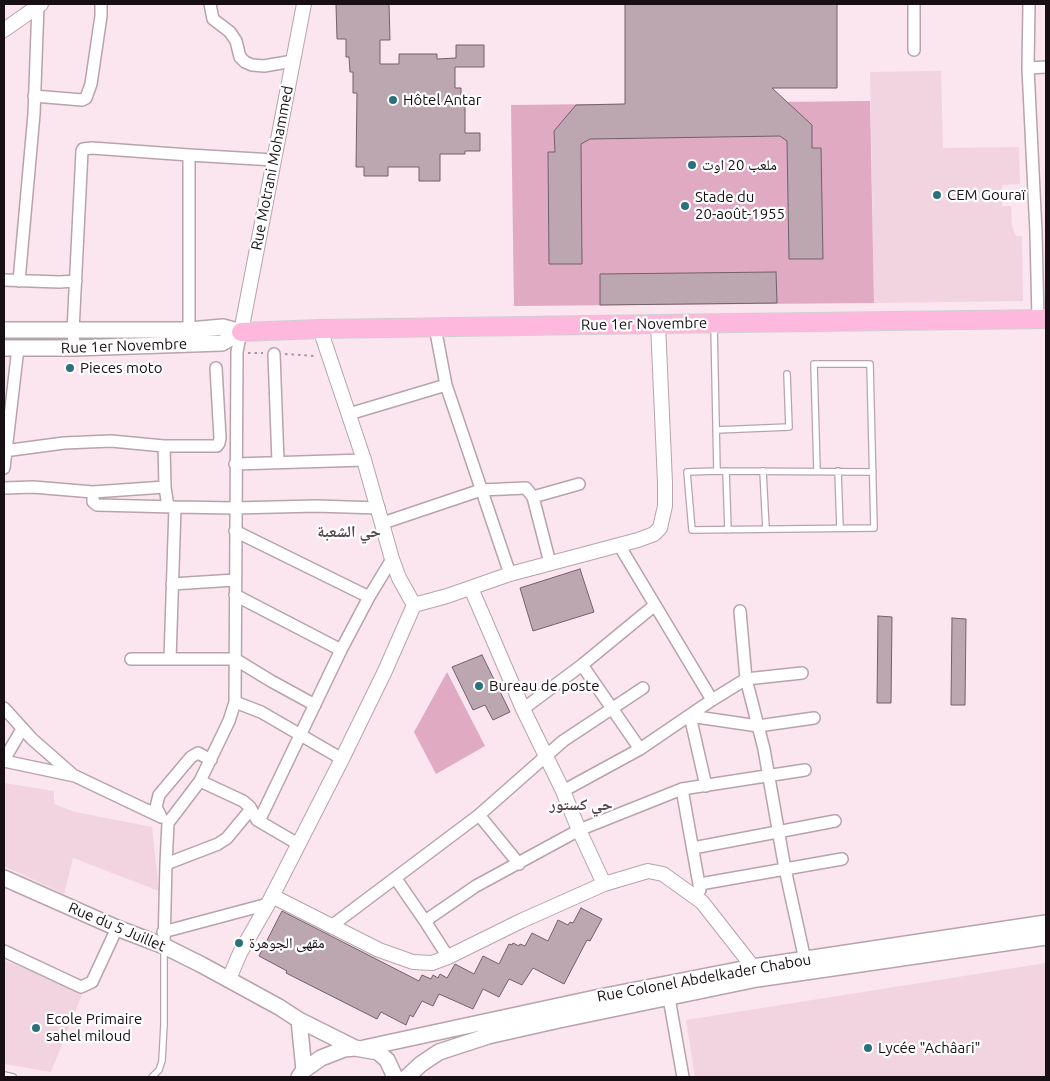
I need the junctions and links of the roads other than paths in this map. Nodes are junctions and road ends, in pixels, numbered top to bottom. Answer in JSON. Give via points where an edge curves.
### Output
{"nodes":[{"id":1,"x":101,"y":4,"type":"edge"},
{"id":2,"x":210,"y":4,"type":"edge"},
{"id":3,"x":304,"y":4,"type":"edge"},
{"id":4,"x":914,"y":4,"type":"edge"},
{"id":5,"x":1029,"y":4,"type":"edge"},
{"id":6,"x":39,"y":5,"type":"edge"},
{"id":7,"x":4,"y":30,"type":"edge"},
{"id":8,"x":914,"y":50,"type":"dead end"},
{"id":9,"x":293,"y":60,"type":"junction"},
{"id":10,"x":1046,"y":67,"type":"edge"},
{"id":11,"x":1028,"y":68,"type":"junction"},
{"id":12,"x":34,"y":96,"type":"junction"},
{"id":13,"x":189,"y":156,"type":"junction"},
{"id":14,"x":274,"y":160,"type":"junction"},
{"id":15,"x":1041,"y":233,"type":"edge"},
{"id":16,"x":4,"y":280,"type":"edge"},
{"id":17,"x":19,"y":281,"type":"junction"},
{"id":18,"x":76,"y":281,"type":"junction"},
{"id":19,"x":1042,"y":319,"type":"edge"},
{"id":20,"x":714,"y":323,"type":"junction"},
{"id":21,"x":658,"y":324,"type":"junction"},
{"id":22,"x":435,"y":327,"type":"junction"},
{"id":23,"x":320,"y":329,"type":"junction"},
{"id":24,"x":4,"y":330,"type":"edge"},
{"id":25,"x":189,"y":330,"type":"junction"},
{"id":26,"x":73,"y":331,"type":"junction"},
{"id":27,"x":241,"y":332,"type":"junction"},
{"id":28,"x":11,"y":348,"type":"edge"},
{"id":29,"x":74,"y":348,"type":"junction"},
{"id":30,"x":274,"y":354,"type":"dead end"},
{"id":31,"x":216,"y":368,"type":"dead end"},
{"id":32,"x":787,"y":374,"type":"dead end"},
{"id":33,"x":446,"y":385,"type":"junction"},
{"id":34,"x":8,"y":398,"type":"edge"},
{"id":35,"x":349,"y":414,"type":"junction"},
{"id":36,"x":716,"y":430,"type":"junction"},
{"id":37,"x":164,"y":446,"type":"junction"},
{"id":38,"x":5,"y":451,"type":"edge"},
{"id":39,"x":364,"y":460,"type":"junction"},
{"id":40,"x":278,"y":462,"type":"junction"},
{"id":41,"x":236,"y":464,"type":"junction"},
{"id":42,"x":4,"y":468,"type":"edge"},
{"id":43,"x":717,"y":471,"type":"junction"},
{"id":44,"x":726,"y":471,"type":"junction"},
{"id":45,"x":763,"y":471,"type":"junction"},
{"id":46,"x":817,"y":471,"type":"junction"},
{"id":47,"x":838,"y":471,"type":"junction"},
{"id":48,"x":873,"y":472,"type":"junction"},
{"id":49,"x":579,"y":484,"type":"dead end"},
{"id":50,"x":4,"y":488,"type":"edge"},
{"id":51,"x":165,"y":488,"type":"junction"},
{"id":52,"x":481,"y":490,"type":"junction"},
{"id":53,"x":93,"y":492,"type":"junction"},
{"id":54,"x":534,"y":498,"type":"junction"},
{"id":55,"x":171,"y":507,"type":"junction"},
{"id":56,"x":235,"y":508,"type":"junction"},
{"id":57,"x":379,"y":508,"type":"junction"},
{"id":58,"x":383,"y":523,"type":"junction"},
{"id":59,"x":840,"y":528,"type":"junction"},
{"id":60,"x":766,"y":529,"type":"junction"},
{"id":61,"x":728,"y":530,"type":"junction"},
{"id":62,"x":235,"y":531,"type":"junction"},
{"id":63,"x":619,"y":544,"type":"junction"},
{"id":64,"x":392,"y":559,"type":"junction"},
{"id":65,"x":550,"y":563,"type":"junction"},
{"id":66,"x":510,"y":574,"type":"junction"},
{"id":67,"x":235,"y":580,"type":"junction"},
{"id":68,"x":172,"y":584,"type":"junction"},
{"id":69,"x":471,"y":588,"type":"junction"},
{"id":70,"x":235,"y":594,"type":"junction"},
{"id":71,"x":369,"y":597,"type":"junction"},
{"id":72,"x":414,"y":605,"type":"junction"},
{"id":73,"x":655,"y":605,"type":"junction"},
{"id":74,"x":740,"y":611,"type":"dead end"},
{"id":75,"x":341,"y":650,"type":"junction"},
{"id":76,"x":131,"y":659,"type":"dead end"},
{"id":77,"x":170,"y":659,"type":"junction"},
{"id":78,"x":235,"y":659,"type":"junction"},
{"id":79,"x":582,"y":664,"type":"junction"},
{"id":80,"x":802,"y":673,"type":"dead end"},
{"id":81,"x":746,"y":679,"type":"junction"},
{"id":82,"x":643,"y":688,"type":"dead end"},
{"id":83,"x":712,"y":700,"type":"junction"},
{"id":84,"x":235,"y":702,"type":"junction"},
{"id":85,"x":315,"y":704,"type":"junction"},
{"id":86,"x":4,"y":708,"type":"edge"},
{"id":87,"x":523,"y":709,"type":"junction"},
{"id":88,"x":612,"y":709,"type":"junction"},
{"id":89,"x":690,"y":716,"type":"junction"},
{"id":90,"x":814,"y":718,"type":"dead end"},
{"id":91,"x":758,"y":726,"type":"junction"},
{"id":92,"x":22,"y":729,"type":"junction"},
{"id":93,"x":299,"y":735,"type":"junction"},
{"id":94,"x":640,"y":749,"type":"junction"},
{"id":95,"x":546,"y":756,"type":"junction"},
{"id":96,"x":342,"y":759,"type":"junction"},
{"id":97,"x":211,"y":760,"type":"junction"},
{"id":98,"x":4,"y":761,"type":"edge"},
{"id":99,"x":805,"y":770,"type":"dead end"},
{"id":100,"x":768,"y":775,"type":"junction"},
{"id":101,"x":75,"y":776,"type":"junction"},
{"id":102,"x":200,"y":781,"type":"junction"},
{"id":103,"x":706,"y":786,"type":"junction"},
{"id":104,"x":682,"y":789,"type":"junction"},
{"id":105,"x":564,"y":791,"type":"junction"},
{"id":106,"x":251,"y":809,"type":"junction"},
{"id":107,"x":479,"y":815,"type":"junction"},
{"id":108,"x":164,"y":819,"type":"junction"},
{"id":109,"x":835,"y":820,"type":"dead end"},
{"id":110,"x":259,"y":821,"type":"junction"},
{"id":111,"x":579,"y":830,"type":"junction"},
{"id":112,"x":778,"y":832,"type":"junction"},
{"id":113,"x":298,"y":844,"type":"junction"},
{"id":114,"x":693,"y":848,"type":"junction"},
{"id":115,"x":842,"y":859,"type":"dead end"},
{"id":116,"x":166,"y":864,"type":"junction"},
{"id":117,"x":519,"y":864,"type":"junction"},
{"id":118,"x":785,"y":869,"type":"junction"},
{"id":119,"x":4,"y":878,"type":"edge"},
{"id":120,"x":396,"y":878,"type":"junction"},
{"id":121,"x":604,"y":884,"type":"junction"},
{"id":122,"x":700,"y":884,"type":"junction"},
{"id":123,"x":270,"y":900,"type":"junction"},
{"id":124,"x":702,"y":902,"type":"junction"},
{"id":125,"x":425,"y":921,"type":"junction"},
{"id":126,"x":1046,"y":923,"type":"edge"},
{"id":127,"x":330,"y":927,"type":"junction"},
{"id":128,"x":117,"y":928,"type":"junction"},
{"id":129,"x":1046,"y":937,"type":"edge"},
{"id":130,"x":163,"y":939,"type":"junction"},
{"id":131,"x":4,"y":951,"type":"edge"},
{"id":132,"x":448,"y":957,"type":"junction"},
{"id":133,"x":805,"y":960,"type":"junction"},
{"id":134,"x":755,"y":973,"type":"junction"},
{"id":135,"x":229,"y":979,"type":"junction"},
{"id":136,"x":669,"y":998,"type":"junction"},
{"id":137,"x":299,"y":1020,"type":"junction"},
{"id":138,"x":360,"y":1048,"type":"junction"},
{"id":139,"x":302,"y":1074,"type":"edge"},
{"id":140,"x":4,"y":1075,"type":"edge"},
{"id":141,"x":13,"y":1077,"type":"edge"},
{"id":142,"x":152,"y":1077,"type":"edge"},
{"id":143,"x":395,"y":1077,"type":"edge"},
{"id":144,"x":407,"y":1077,"type":"edge"},
{"id":145,"x":683,"y":1077,"type":"edge"}],
"edges":[{"from":1,"to":12,"type":"street","via":[[91,84],[86,98]]},
{"from":2,"to":9,"type":"street","via":[[213,19],[230,32],[245,62],[264,66]]},
{"from":3,"to":9,"type":"street","name":"Rue Motrani Mohammed"},
{"from":4,"to":8,"type":"street"},
{"from":5,"to":11,"type":"street"},
{"from":6,"to":7,"type":"street"},
{"from":6,"to":12,"type":"street"},
{"from":9,"to":14,"type":"street","name":"Rue Motrani Mohammed"},
{"from":10,"to":11,"type":"street"},
{"from":11,"to":15,"type":"street"},
{"from":12,"to":17,"type":"street"},
{"from":13,"to":14,"type":"street"},
{"from":13,"to":18,"type":"street","via":[[83,149]]},
{"from":13,"to":25,"type":"street"},
{"from":14,"to":27,"type":"street","name":"Rue Motrani Mohammed"},
{"from":15,"to":19,"type":"street"},
{"from":16,"to":17,"type":"street"},
{"from":17,"to":18,"type":"street"},
{"from":18,"to":26,"type":"street"},
{"from":19,"to":20,"type":"main road","name":"Rue 1er Novembre"},
{"from":20,"to":21,"type":"main road","name":"Rue 1er Novembre"},
{"from":20,"to":36,"type":"lane"},
{"from":21,"to":22,"type":"main road","name":"Rue 1er Novembre"},
{"from":21,"to":63,"type":"street","via":[[665,506],[660,528],[654,534]]},
{"from":22,"to":23,"type":"main road","name":"Rue 1er Novembre"},
{"from":22,"to":33,"type":"street"},
{"from":23,"to":27,"type":"main road","name":"Rue 1er Novembre"},
{"from":23,"to":35,"type":"street"},
{"from":24,"to":26,"type":"main road","name":"Rue 1er Novembre"},
{"from":25,"to":26,"type":"main road","name":"Rue 1er Novembre"},
{"from":25,"to":27,"type":"main road","name":"Rue 1er Novembre","via":[[223,327]]},
{"from":26,"to":29,"type":"street"},
{"from":27,"to":29,"type":"main road","name":"Rue 1er Novembre","via":[[222,342]]},
{"from":27,"to":41,"type":"street","via":[[237,352]]},
{"from":28,"to":29,"type":"main road","name":"Rue 1er Novembre"},
{"from":28,"to":34,"type":"street"},
{"from":30,"to":40,"type":"street"},
{"from":31,"to":37,"type":"street","via":[[220,438],[217,446]]},
{"from":32,"to":36,"type":"lane","via":[[789,427]]},
{"from":33,"to":35,"type":"street"},
{"from":33,"to":52,"type":"street"},
{"from":34,"to":38,"type":"street"},
{"from":35,"to":39,"type":"street"},
{"from":36,"to":43,"type":"lane"},
{"from":37,"to":38,"type":"street","via":[[111,441]]},
{"from":37,"to":51,"type":"street"},
{"from":38,"to":42,"type":"street"},
{"from":39,"to":40,"type":"street"},
{"from":39,"to":57,"type":"street"},
{"from":40,"to":41,"type":"street"},
{"from":41,"to":56,"type":"street"},
{"from":43,"to":44,"type":"lane"},
{"from":43,"to":61,"type":"lane","via":[[688,472],[692,530]]},
{"from":44,"to":45,"type":"lane"},
{"from":44,"to":61,"type":"lane"},
{"from":45,"to":46,"type":"lane"},
{"from":45,"to":60,"type":"lane"},
{"from":46,"to":47,"type":"lane"},
{"from":46,"to":48,"type":"lane","via":[[814,364],[870,364]]},
{"from":47,"to":48,"type":"lane"},
{"from":47,"to":59,"type":"lane"},
{"from":48,"to":59,"type":"lane","via":[[874,528]]},
{"from":49,"to":54,"type":"street"},
{"from":50,"to":53,"type":"street"},
{"from":51,"to":53,"type":"street"},
{"from":51,"to":55,"type":"street"},
{"from":52,"to":54,"type":"street","via":[[526,488]]},
{"from":52,"to":58,"type":"street"},
{"from":52,"to":66,"type":"street"},
{"from":53,"to":55,"type":"street","via":[[93,502],[97,505]]},
{"from":54,"to":65,"type":"street"},
{"from":55,"to":56,"type":"street"},
{"from":55,"to":68,"type":"street"},
{"from":56,"to":57,"type":"street"},
{"from":56,"to":62,"type":"street"},
{"from":57,"to":58,"type":"street"},
{"from":58,"to":64,"type":"street"},
{"from":59,"to":60,"type":"lane"},
{"from":60,"to":61,"type":"lane"},
{"from":62,"to":67,"type":"street"},
{"from":62,"to":71,"type":"street"},
{"from":63,"to":65,"type":"street"},
{"from":63,"to":73,"type":"street"},
{"from":64,"to":71,"type":"street"},
{"from":64,"to":72,"type":"street"},
{"from":65,"to":66,"type":"street"},
{"from":66,"to":69,"type":"street"},
{"from":67,"to":68,"type":"street"},
{"from":67,"to":70,"type":"street"},
{"from":68,"to":77,"type":"street"},
{"from":69,"to":72,"type":"street"},
{"from":69,"to":87,"type":"street"},
{"from":70,"to":75,"type":"street"},
{"from":70,"to":78,"type":"street"},
{"from":71,"to":75,"type":"street"},
{"from":72,"to":96,"type":"street"},
{"from":73,"to":79,"type":"street"},
{"from":73,"to":83,"type":"street"},
{"from":74,"to":81,"type":"street"},
{"from":75,"to":85,"type":"street"},
{"from":76,"to":77,"type":"street"},
{"from":77,"to":78,"type":"street"},
{"from":78,"to":84,"type":"street"},
{"from":78,"to":85,"type":"street"},
{"from":79,"to":87,"type":"street"},
{"from":79,"to":88,"type":"street"},
{"from":80,"to":81,"type":"street"},
{"from":81,"to":83,"type":"street"},
{"from":81,"to":91,"type":"street"},
{"from":82,"to":88,"type":"street"},
{"from":83,"to":89,"type":"street"},
{"from":84,"to":93,"type":"street","via":[[261,712]]},
{"from":84,"to":97,"type":"street","via":[[230,721]]},
{"from":85,"to":93,"type":"street"},
{"from":86,"to":92,"type":"street"},
{"from":87,"to":95,"type":"street"},
{"from":88,"to":94,"type":"street"},
{"from":88,"to":95,"type":"street"},
{"from":89,"to":91,"type":"street"},
{"from":89,"to":94,"type":"street"},
{"from":89,"to":103,"type":"street"},
{"from":90,"to":91,"type":"street"},
{"from":91,"to":100,"type":"street"},
{"from":92,"to":98,"type":"street"},
{"from":92,"to":101,"type":"street"},
{"from":93,"to":96,"type":"street"},
{"from":93,"to":110,"type":"street"},
{"from":94,"to":105,"type":"street"},
{"from":95,"to":105,"type":"street"},
{"from":95,"to":107,"type":"street"},
{"from":96,"to":113,"type":"street"},
{"from":97,"to":102,"type":"street"},
{"from":97,"to":108,"type":"street","via":[[198,753],[191,757],[159,795],[156,807]]},
{"from":98,"to":101,"type":"street"},
{"from":99,"to":100,"type":"street"},
{"from":100,"to":103,"type":"street"},
{"from":100,"to":112,"type":"street"},
{"from":101,"to":108,"type":"street"},
{"from":102,"to":106,"type":"street","via":[[243,801]]},
{"from":102,"to":108,"type":"street"},
{"from":103,"to":104,"type":"street"},
{"from":104,"to":111,"type":"street"},
{"from":104,"to":114,"type":"street"},
{"from":105,"to":111,"type":"street"},
{"from":106,"to":110,"type":"street"},
{"from":106,"to":116,"type":"street","via":[[218,844]]},
{"from":107,"to":117,"type":"street"},
{"from":107,"to":120,"type":"street"},
{"from":108,"to":116,"type":"street"},
{"from":109,"to":112,"type":"street"},
{"from":110,"to":113,"type":"street"},
{"from":111,"to":117,"type":"street"},
{"from":111,"to":121,"type":"street"},
{"from":112,"to":114,"type":"street"},
{"from":112,"to":118,"type":"street"},
{"from":113,"to":123,"type":"street"},
{"from":114,"to":122,"type":"street"},
{"from":115,"to":118,"type":"street"},
{"from":116,"to":130,"type":"street"},
{"from":117,"to":125,"type":"street","via":[[476,886]]},
{"from":118,"to":122,"type":"street"},
{"from":118,"to":133,"type":"street"},
{"from":119,"to":128,"type":"main road","name":"Rue du 5 Juillet"},
{"from":120,"to":125,"type":"street"},
{"from":120,"to":127,"type":"street"},
{"from":121,"to":124,"type":"street","via":[[648,871],[663,874]]},
{"from":121,"to":132,"type":"street"},
{"from":122,"to":124,"type":"street"},
{"from":123,"to":127,"type":"street"},
{"from":123,"to":130,"type":"street"},
{"from":123,"to":135,"type":"street"},
{"from":124,"to":134,"type":"street"},
{"from":125,"to":132,"type":"street"},
{"from":126,"to":133,"type":"main road","name":"Rue Colonel Abdelkader Chabou"},
{"from":127,"to":132,"type":"street","via":[[414,962],[432,963]]},
{"from":128,"to":130,"type":"main road","name":"Rue du 5 Juillet"},
{"from":128,"to":131,"type":"street","via":[[92,982],[81,988]]},
{"from":129,"to":134,"type":"main road","name":"Rue Colonel Abdelkader Chabou"},
{"from":130,"to":135,"type":"main road","name":"Rue du 5 Juillet"},
{"from":130,"to":142,"type":"lane","via":[[162,1061]]},
{"from":133,"to":134,"type":"main road","name":"Rue Colonel Abdelkader Chabou"},
{"from":134,"to":136,"type":"main road","name":"Rue Colonel Abdelkader Chabou"},
{"from":134,"to":138,"type":"main road","name":"Rue Colonel Abdelkader Chabou","via":[[600,997]]},
{"from":135,"to":137,"type":"main road","name":"Rue du 5 Juillet"},
{"from":136,"to":144,"type":"main road","name":"Rue Colonel Abdelkader Chabou","via":[[453,1046],[421,1064]]},
{"from":136,"to":145,"type":"street"},
{"from":137,"to":138,"type":"main road","name":"Rue du 5 Juillet"},
{"from":137,"to":139,"type":"main road"},
{"from":138,"to":139,"type":"main road","name":"Rue Colonel Abdelkader Chabou","via":[[344,1049],[321,1058]]},
{"from":138,"to":143,"type":"main road","name":"Rue du 5 Juillet","via":[[378,1052],[388,1060]]},
{"from":140,"to":141,"type":"lane"}]}
